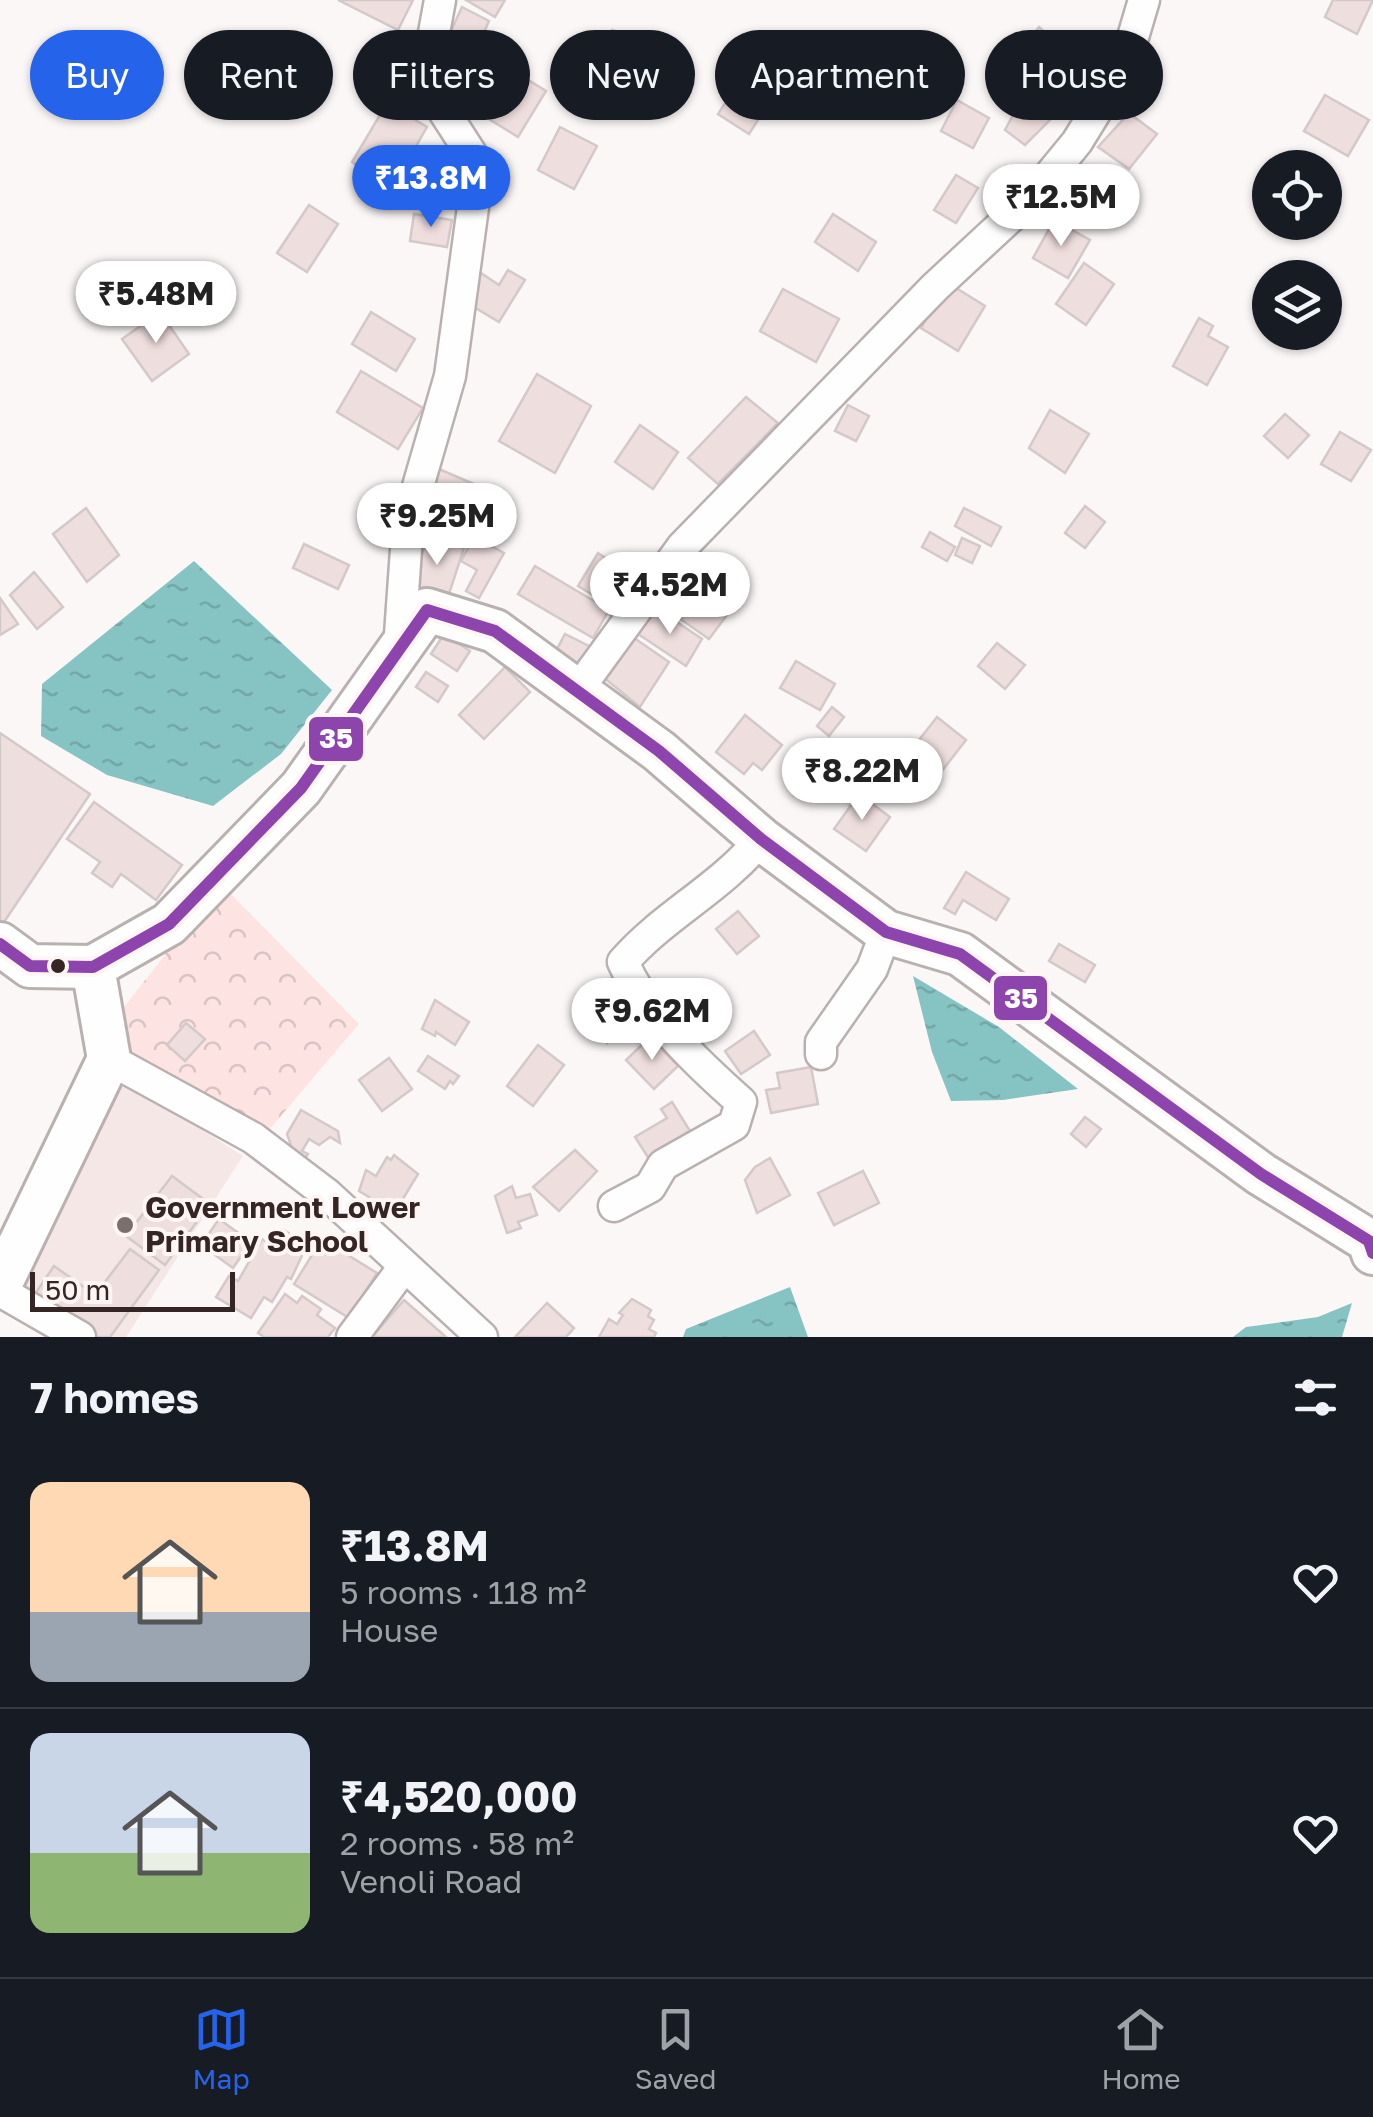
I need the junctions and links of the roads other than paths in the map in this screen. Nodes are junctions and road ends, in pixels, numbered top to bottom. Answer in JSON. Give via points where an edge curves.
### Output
{"nodes":[{"id":1,"x":440,"y":0,"type":"edge"},
{"id":2,"x":1144,"y":0,"type":"edge"},
{"id":3,"x":399,"y":652,"type":"junction"},
{"id":4,"x":576,"y":691,"type":"junction"},
{"id":5,"x":761,"y":839,"type":"junction"},
{"id":6,"x":886,"y":932,"type":"junction"},
{"id":7,"x":0,"y":944,"type":"edge"},
{"id":8,"x":93,"y":966,"type":"junction"},
{"id":9,"x":821,"y":1054,"type":"dead end"},
{"id":10,"x":109,"y":1059,"type":"junction"},
{"id":11,"x":614,"y":1206,"type":"dead end"},
{"id":12,"x":1373,"y":1252,"type":"edge"},
{"id":13,"x":403,"y":1268,"type":"junction"},
{"id":14,"x":0,"y":1288,"type":"edge"},
{"id":15,"x":80,"y":1337,"type":"edge"},
{"id":16,"x":352,"y":1337,"type":"edge"},
{"id":17,"x":482,"y":1337,"type":"edge"}],
"edges":[{"from":1,"to":3,"type":"street","via":[[425,82],[472,154],[477,178],[450,376],[408,521]]},
{"from":2,"to":4,"type":"street","via":[[1125,64],[1077,142],[1031,198],[682,547]]},
{"from":3,"to":4,"type":"street","via":[[427,610],[495,631]]},
{"from":3,"to":8,"type":"street","via":[[300,788],[169,924]]},
{"from":4,"to":5,"type":"street"},
{"from":5,"to":6,"type":"street"},
{"from":5,"to":11,"type":"street","via":[[735,870],[623,962],[636,993],[741,1102],[734,1125],[664,1164],[650,1187]]},
{"from":6,"to":9,"type":"street","via":[[872,969],[820,1042]]},
{"from":6,"to":12,"type":"street","via":[[960,954],[1261,1174],[1369,1241]]},
{"from":7,"to":8,"type":"street","via":[[30,966]]},
{"from":8,"to":10,"type":"street"},
{"from":10,"to":13,"type":"street","via":[[253,1138],[328,1195]]},
{"from":10,"to":14,"type":"street"},
{"from":13,"to":16,"type":"street"},
{"from":13,"to":17,"type":"street"},
{"from":14,"to":15,"type":"street"}]}
